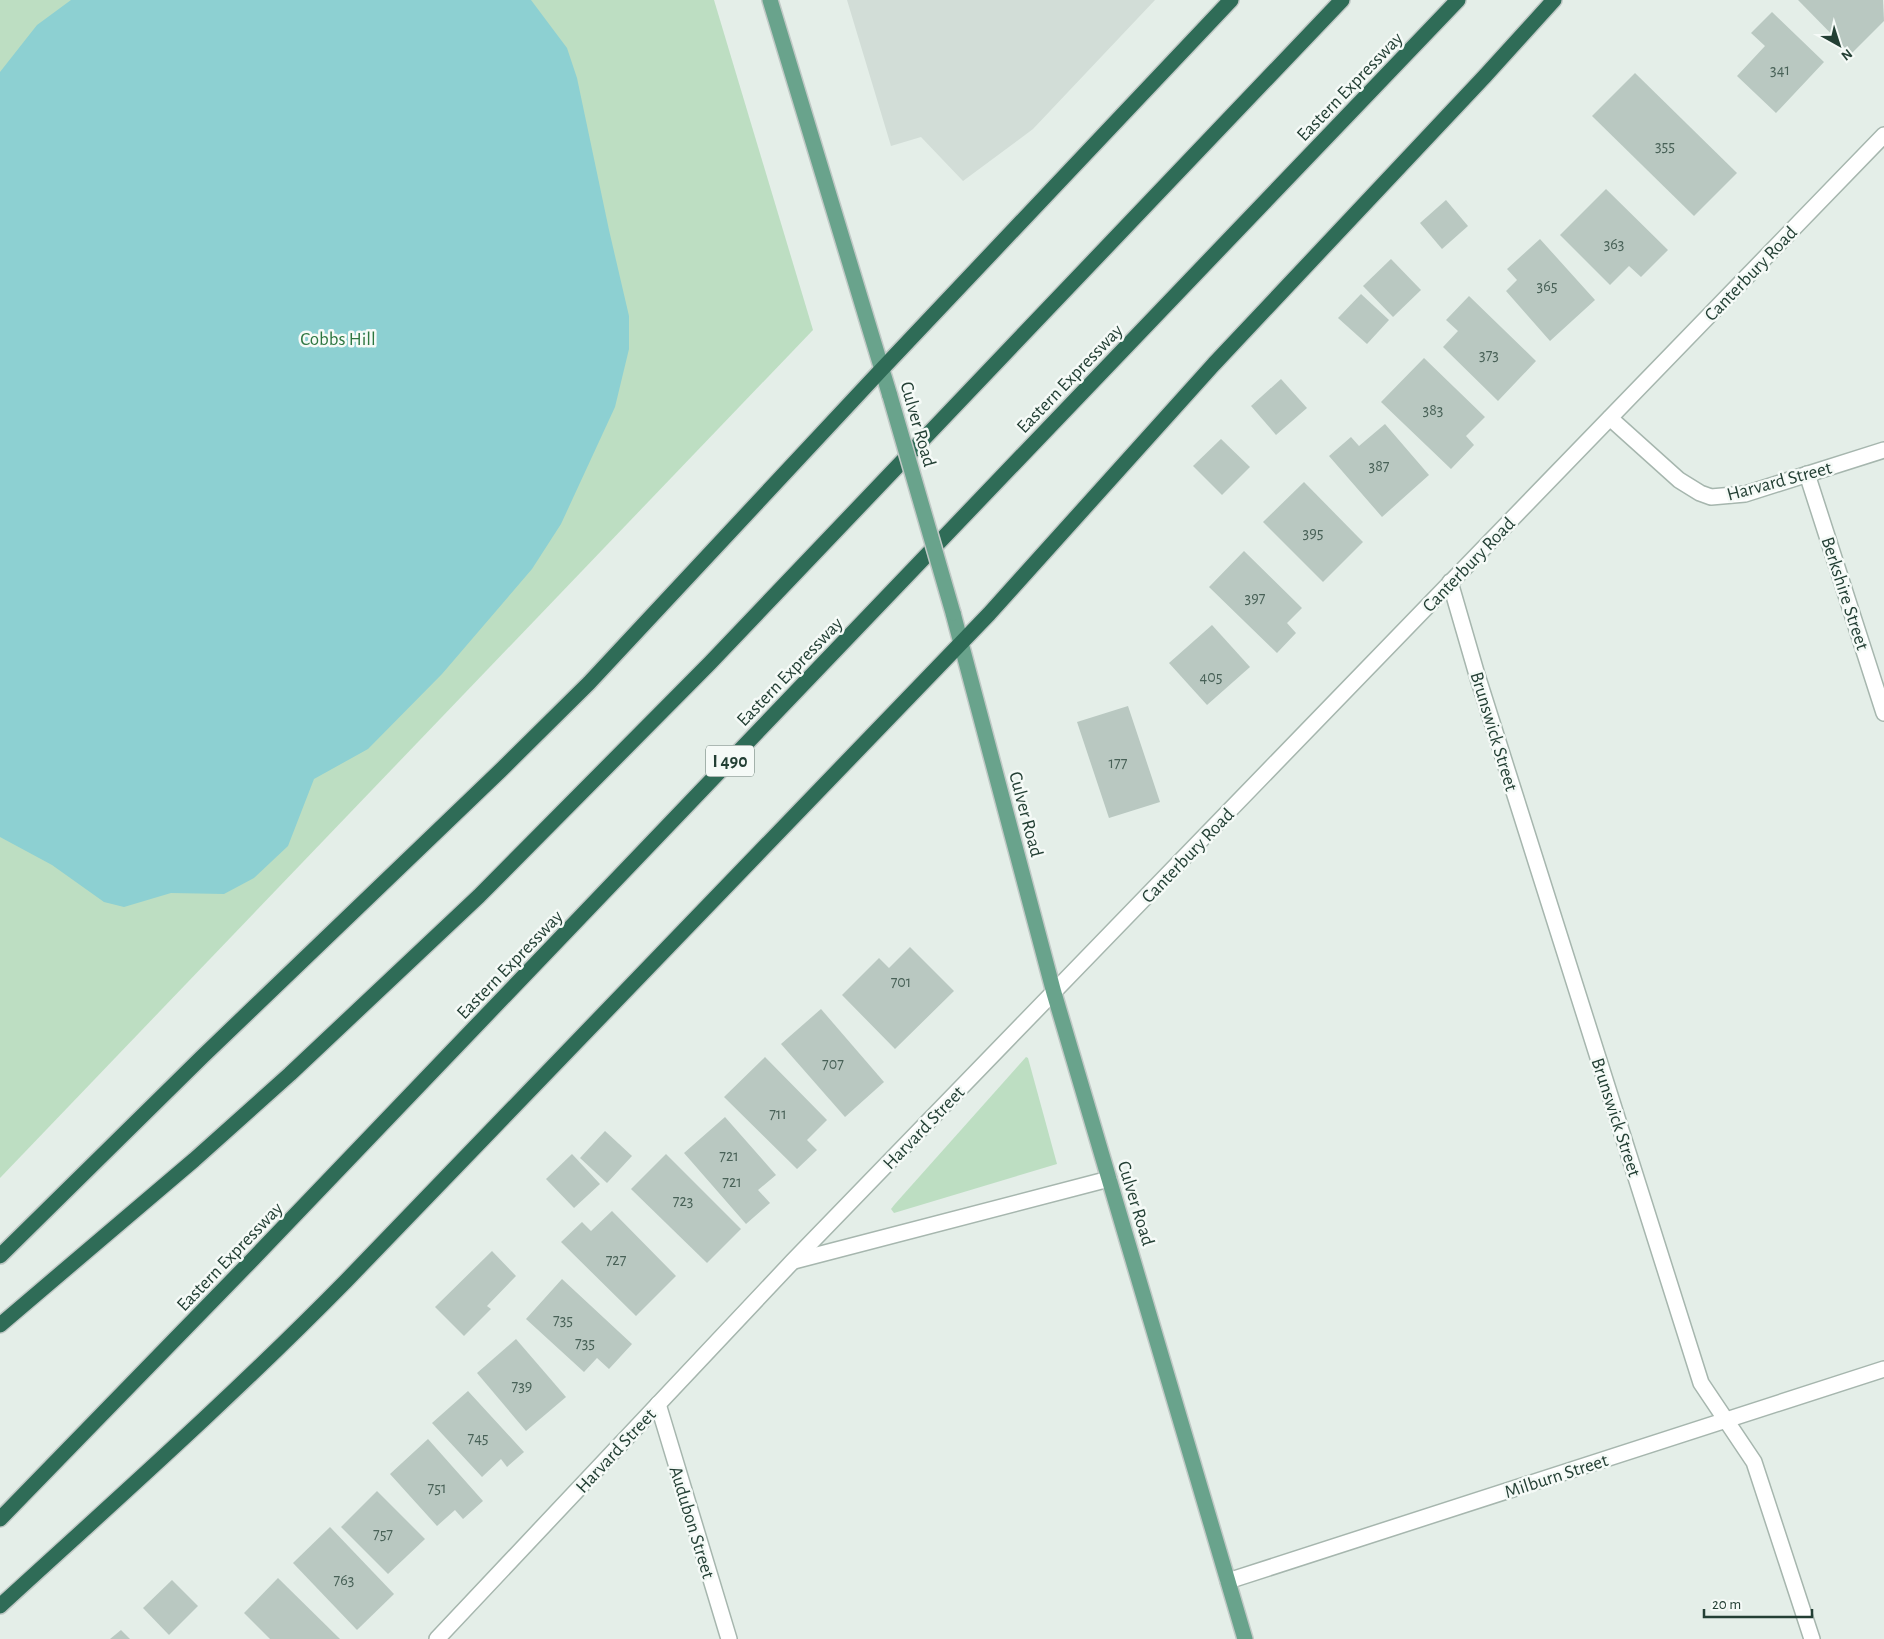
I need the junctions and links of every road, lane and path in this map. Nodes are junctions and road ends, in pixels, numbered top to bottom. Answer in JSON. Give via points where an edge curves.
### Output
{"nodes":[{"id":1,"x":770,"y":0,"type":"edge"},
{"id":2,"x":1231,"y":0,"type":"edge"},
{"id":3,"x":1342,"y":0,"type":"edge"},
{"id":4,"x":1458,"y":0,"type":"edge"},
{"id":5,"x":1554,"y":0,"type":"edge"},
{"id":6,"x":1884,"y":136,"type":"edge"},
{"id":7,"x":882,"y":369,"type":"junction"},
{"id":8,"x":1610,"y":418,"type":"junction"},
{"id":9,"x":1884,"y":450,"type":"edge"},
{"id":10,"x":1807,"y":474,"type":"junction"},
{"id":11,"x":1450,"y":582,"type":"junction"},
{"id":12,"x":961,"y":642,"type":"junction"},
{"id":13,"x":1884,"y":713,"type":"edge"},
{"id":14,"x":1054,"y":994,"type":"junction"},
{"id":15,"x":1109,"y":1179,"type":"junction"},
{"id":16,"x":0,"y":1256,"type":"edge"},
{"id":17,"x":793,"y":1261,"type":"junction"},
{"id":18,"x":0,"y":1325,"type":"edge"},
{"id":19,"x":1884,"y":1369,"type":"edge"},
{"id":20,"x":658,"y":1404,"type":"junction"},
{"id":21,"x":1726,"y":1420,"type":"junction"},
{"id":22,"x":0,"y":1519,"type":"edge"},
{"id":23,"x":1228,"y":1581,"type":"junction"},
{"id":24,"x":0,"y":1606,"type":"edge"},
{"id":25,"x":436,"y":1639,"type":"edge"},
{"id":26,"x":729,"y":1639,"type":"edge"},
{"id":27,"x":1245,"y":1639,"type":"edge"},
{"id":28,"x":1812,"y":1639,"type":"edge"}],
"edges":[{"from":1,"to":7,"type":"main road","name":"Culver Road"},
{"from":2,"to":7,"type":"highway"},
{"from":3,"to":18,"type":"highway","via":[[716,656],[486,889],[194,1160]]},
{"from":4,"to":22,"type":"highway","name":"Eastern Expressway","number":"I 490","via":[[260,1252]]},
{"from":5,"to":12,"type":"highway","via":[[1214,364]]},
{"from":6,"to":8,"type":"street","name":"Canterbury Road"},
{"from":7,"to":12,"type":"main road","name":"Culver Road","bridge":true},
{"from":7,"to":16,"type":"highway","via":[[558,715]]},
{"from":8,"to":10,"type":"street","name":"Harvard Street","via":[[1679,480],[1711,497],[1744,494]]},
{"from":8,"to":11,"type":"street","name":"Canterbury Road"},
{"from":9,"to":10,"type":"street","name":"Harvard Street"},
{"from":10,"to":13,"type":"street","name":"Berkshire Street"},
{"from":11,"to":14,"type":"street","name":"Canterbury Road"},
{"from":11,"to":21,"type":"street","name":"Brunswick Street","via":[[1701,1383]]},
{"from":12,"to":14,"type":"main road","name":"Culver Road"},
{"from":12,"to":24,"type":"highway","via":[[320,1308]]},
{"from":14,"to":15,"type":"main road","name":"Culver Road"},
{"from":14,"to":17,"type":"street","name":"Harvard Street"},
{"from":15,"to":17,"type":"street"},
{"from":15,"to":23,"type":"main road","name":"Culver Road"},
{"from":17,"to":20,"type":"street","name":"Harvard Street"},
{"from":19,"to":21,"type":"street","name":"Milburn Street"},
{"from":20,"to":25,"type":"street","name":"Harvard Street"},
{"from":20,"to":26,"type":"street","name":"Audubon Street"},
{"from":21,"to":23,"type":"street","name":"Milburn Street"},
{"from":21,"to":28,"type":"street","name":"Brunswick Street","via":[[1754,1462]]},
{"from":23,"to":27,"type":"main road","name":"Culver Road"}]}
